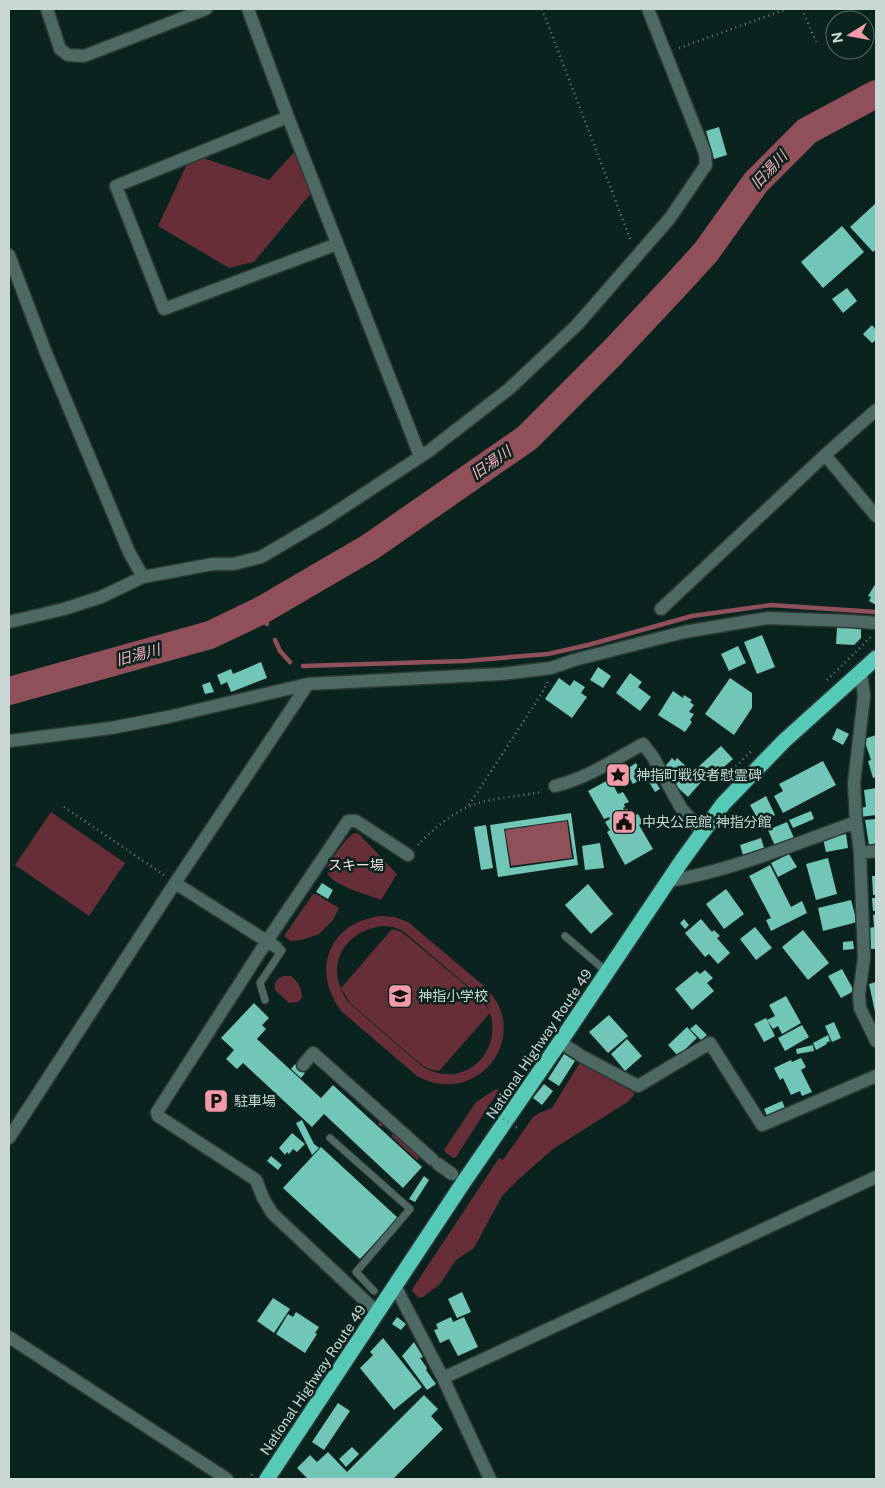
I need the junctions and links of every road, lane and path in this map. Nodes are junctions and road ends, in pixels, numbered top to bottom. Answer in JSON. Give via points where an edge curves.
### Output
{"nodes":[{"id":1,"x":47,"y":9,"type":"edge"},
{"id":2,"x":206,"y":9,"type":"edge"},
{"id":3,"x":248,"y":9,"type":"edge"},
{"id":4,"x":542,"y":9,"type":"edge"},
{"id":5,"x":648,"y":9,"type":"edge"},
{"id":6,"x":787,"y":9,"type":"edge"},
{"id":7,"x":802,"y":9,"type":"edge"},
{"id":8,"x":817,"y":44,"type":"dead end"},
{"id":9,"x":665,"y":53,"type":"junction"},
{"id":10,"x":288,"y":117,"type":"junction"},
{"id":11,"x":337,"y":244,"type":"junction"},
{"id":12,"x":9,"y":254,"type":"edge"},
{"id":13,"x":636,"y":256,"type":"junction"},
{"id":14,"x":876,"y":410,"type":"edge"},
{"id":15,"x":825,"y":455,"type":"junction"},
{"id":16,"x":420,"y":456,"type":"junction"},
{"id":17,"x":876,"y":516,"type":"edge"},
{"id":18,"x":143,"y":577,"type":"junction"},
{"id":19,"x":661,"y":609,"type":"dead end"},
{"id":20,"x":9,"y":622,"type":"edge"},
{"id":21,"x":876,"y":624,"type":"edge"},
{"id":22,"x":876,"y":658,"type":"edge"},
{"id":23,"x":551,"y":668,"type":"junction"},
{"id":24,"x":861,"y":672,"type":"junction"},
{"id":25,"x":308,"y":684,"type":"junction"},
{"id":26,"x":9,"y":741,"type":"edge"},
{"id":27,"x":555,"y":786,"type":"joint"},
{"id":28,"x":468,"y":806,"type":"junction"},
{"id":29,"x":64,"y":807,"type":"dead end"},
{"id":30,"x":856,"y":822,"type":"junction"},
{"id":31,"x":703,"y":832,"type":"junction"},
{"id":32,"x":876,"y":851,"type":"edge"},
{"id":33,"x":860,"y":853,"type":"junction"},
{"id":34,"x":408,"y":855,"type":"joint"},
{"id":35,"x":669,"y":881,"type":"junction"},
{"id":36,"x":175,"y":883,"type":"junction"},
{"id":37,"x":565,"y":936,"type":"dead end"},
{"id":38,"x":271,"y":944,"type":"junction"},
{"id":39,"x":607,"y":972,"type":"junction"},
{"id":40,"x":264,"y":1000,"type":"dead end"},
{"id":41,"x":876,"y":1041,"type":"edge"},
{"id":42,"x":560,"y":1042,"type":"junction"},
{"id":43,"x":303,"y":1065,"type":"dead end"},
{"id":44,"x":876,"y":1076,"type":"edge"},
{"id":45,"x":495,"y":1113,"type":"dead end"},
{"id":46,"x":519,"y":1129,"type":"dead end"},
{"id":47,"x":9,"y":1138,"type":"edge"},
{"id":48,"x":330,"y":1138,"type":"dead end"},
{"id":49,"x":452,"y":1174,"type":"dead end"},
{"id":50,"x":876,"y":1177,"type":"edge"},
{"id":51,"x":395,"y":1286,"type":"junction"},
{"id":52,"x":374,"y":1291,"type":"dead end"},
{"id":53,"x":378,"y":1312,"type":"junction"},
{"id":54,"x":9,"y":1336,"type":"edge"},
{"id":55,"x":443,"y":1378,"type":"junction"},
{"id":56,"x":227,"y":1479,"type":"edge"},
{"id":57,"x":266,"y":1479,"type":"edge"},
{"id":58,"x":490,"y":1479,"type":"edge"}],
"edges":[{"from":1,"to":2,"type":"street","via":[[60,49],[68,55],[84,56]]},
{"from":3,"to":10,"type":"street"},
{"from":4,"to":13,"type":"path"},
{"from":5,"to":9,"type":"street"},
{"from":6,"to":9,"type":"path"},
{"from":7,"to":8,"type":"path"},
{"from":9,"to":13,"type":"street","via":[[705,153],[706,165],[670,218]]},
{"from":10,"to":11,"type":"street"},
{"from":10,"to":11,"type":"street","via":[[116,186],[164,309]]},
{"from":11,"to":16,"type":"street"},
{"from":12,"to":18,"type":"street","via":[[57,380],[129,552]]},
{"from":13,"to":16,"type":"street","via":[[577,325],[509,389]]},
{"from":14,"to":15,"type":"street"},
{"from":15,"to":17,"type":"street"},
{"from":15,"to":19,"type":"street"},
{"from":16,"to":18,"type":"street","via":[[324,520],[261,557]]},
{"from":18,"to":20,"type":"street","via":[[101,597]]},
{"from":21,"to":23,"type":"street","via":[[768,618],[684,632]]},
{"from":22,"to":24,"type":"highway","name":"National Highway Route 49"},
{"from":23,"to":25,"type":"street","via":[[502,674]]},
{"from":23,"to":28,"type":"path","via":[[542,693]]},
{"from":24,"to":30,"type":"street","via":[[864,696],[854,783]]},
{"from":24,"to":31,"type":"highway","name":"National Highway Route 49","via":[[784,741],[723,804]]},
{"from":25,"to":26,"type":"street","via":[[111,728]]},
{"from":25,"to":36,"type":"street"},
{"from":27,"to":28,"type":"path","via":[[551,790]]},
{"from":27,"to":31,"type":"street","via":[[588,775],[643,744],[681,808]]},
{"from":28,"to":34,"type":"path","via":[[428,834]]},
{"from":29,"to":36,"type":"path"},
{"from":30,"to":33,"type":"street"},
{"from":30,"to":35,"type":"street","via":[[726,868]]},
{"from":31,"to":35,"type":"highway","name":"National Highway Route 49"},
{"from":32,"to":33,"type":"street"},
{"from":33,"to":41,"type":"street","via":[[864,958],[860,1008]]},
{"from":34,"to":38,"type":"street","via":[[356,821],[348,821]]},
{"from":35,"to":39,"type":"highway","name":"National Highway Route 49"},
{"from":36,"to":38,"type":"street"},
{"from":36,"to":47,"type":"street"},
{"from":37,"to":39,"type":"lane"},
{"from":38,"to":40,"type":"lane","via":[[282,950],[260,983]]},
{"from":38,"to":53,"type":"street","via":[[157,1112],[158,1116],[256,1180],[272,1213]]},
{"from":39,"to":42,"type":"highway","name":"National Highway Route 49"},
{"from":42,"to":44,"type":"street","via":[[638,1086],[710,1043],[762,1125]]},
{"from":42,"to":51,"type":"highway","name":"National Highway Route 49"},
{"from":43,"to":49,"type":"street","via":[[313,1053],[377,1118]]},
{"from":45,"to":46,"type":"path","bridge":true},
{"from":48,"to":52,"type":"lane","via":[[410,1209],[356,1272]]},
{"from":50,"to":55,"type":"street"},
{"from":51,"to":53,"type":"highway","name":"National Highway Route 49"},
{"from":51,"to":55,"type":"street"},
{"from":53,"to":57,"type":"highway","name":"National Highway Route 49"},
{"from":54,"to":56,"type":"street"},
{"from":55,"to":58,"type":"street"}]}
